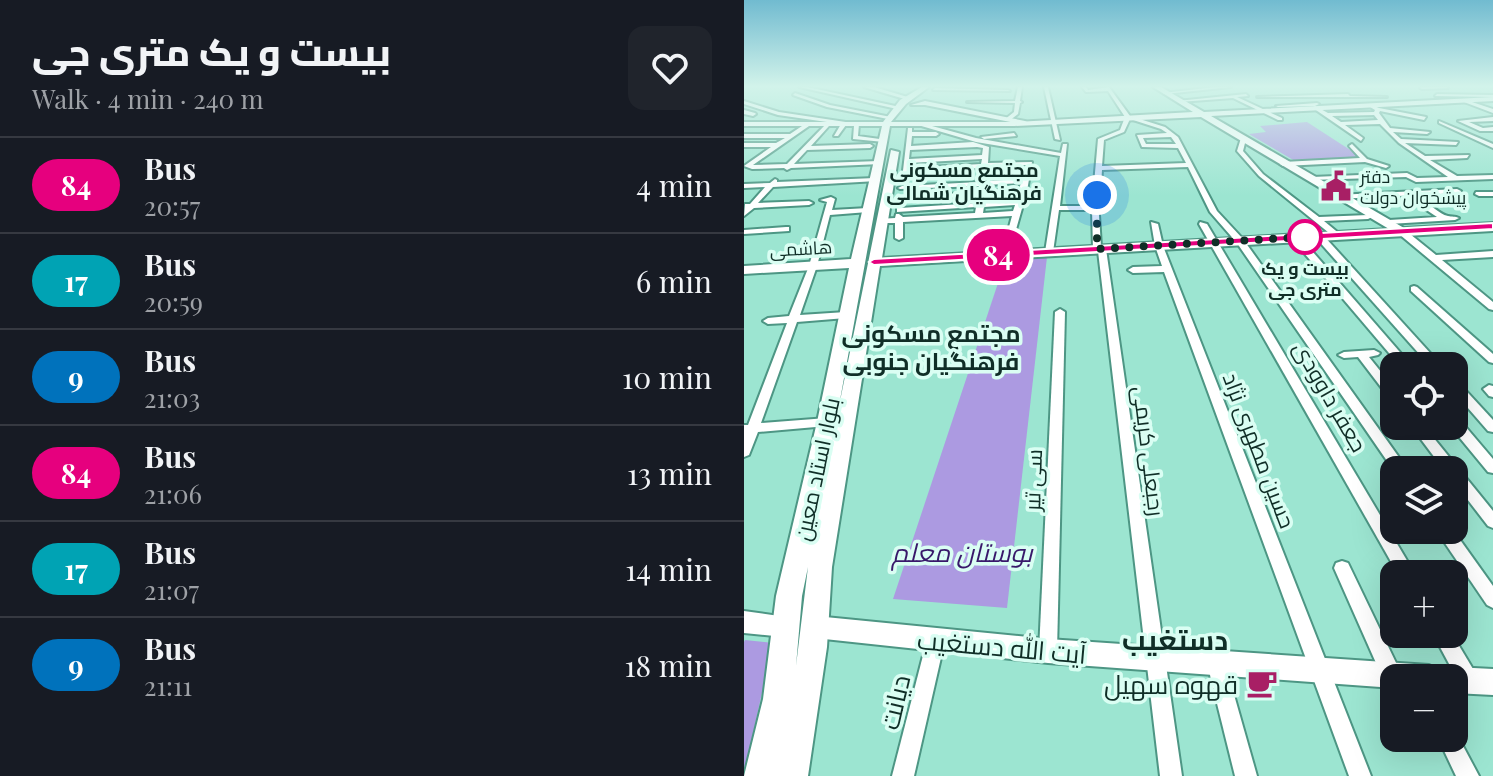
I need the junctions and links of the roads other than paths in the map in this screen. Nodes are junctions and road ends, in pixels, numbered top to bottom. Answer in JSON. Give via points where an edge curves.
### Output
{"nodes":[{"id":1,"x":761,"y":123,"type":"edge"},
{"id":2,"x":788,"y":123,"type":"edge"},
{"id":3,"x":845,"y":123,"type":"edge"},
{"id":4,"x":885,"y":123,"type":"edge"},
{"id":5,"x":899,"y":123,"type":"edge"},
{"id":6,"x":902,"y":123,"type":"edge"},
{"id":7,"x":974,"y":123,"type":"edge"},
{"id":8,"x":1010,"y":123,"type":"edge"},
{"id":9,"x":1053,"y":123,"type":"edge"},
{"id":10,"x":1125,"y":123,"type":"edge"},
{"id":11,"x":1148,"y":123,"type":"edge"},
{"id":12,"x":1216,"y":123,"type":"edge"},
{"id":13,"x":1344,"y":123,"type":"edge"},
{"id":14,"x":1381,"y":123,"type":"edge"},
{"id":15,"x":1444,"y":123,"type":"edge"},
{"id":16,"x":1464,"y":123,"type":"edge"},
{"id":17,"x":1340,"y":124,"type":"joint"},
{"id":18,"x":807,"y":125,"type":"junction"},
{"id":19,"x":827,"y":125,"type":"junction"},
{"id":20,"x":843,"y":125,"type":"junction"},
{"id":21,"x":857,"y":125,"type":"junction"},
{"id":22,"x":921,"y":125,"type":"junction"},
{"id":23,"x":1179,"y":126,"type":"dead end"},
{"id":24,"x":900,"y":128,"type":"junction"},
{"id":25,"x":1163,"y":128,"type":"junction"},
{"id":26,"x":1493,"y":129,"type":"edge"},
{"id":27,"x":1383,"y":130,"type":"junction"},
{"id":28,"x":1351,"y":132,"type":"junction"},
{"id":29,"x":1427,"y":132,"type":"dead end"},
{"id":30,"x":744,"y":135,"type":"edge"},
{"id":31,"x":836,"y":135,"type":"dead end"},
{"id":32,"x":1014,"y":135,"type":"junction"},
{"id":33,"x":1172,"y":135,"type":"junction"},
{"id":34,"x":965,"y":137,"type":"junction"},
{"id":35,"x":788,"y":138,"type":"junction"},
{"id":36,"x":814,"y":139,"type":"junction"},
{"id":37,"x":861,"y":139,"type":"junction"},
{"id":38,"x":1243,"y":139,"type":"junction"},
{"id":39,"x":1361,"y":139,"type":"dead end"},
{"id":40,"x":1490,"y":140,"type":"edge"},
{"id":41,"x":1398,"y":141,"type":"junction"},
{"id":42,"x":887,"y":143,"type":"junction"},
{"id":43,"x":1456,"y":143,"type":"dead end"},
{"id":44,"x":777,"y":145,"type":"junction"},
{"id":45,"x":979,"y":145,"type":"junction"},
{"id":46,"x":1181,"y":146,"type":"junction"},
{"id":47,"x":1352,"y":146,"type":"dead end"},
{"id":48,"x":856,"y":147,"type":"junction"},
{"id":49,"x":744,"y":148,"type":"edge"},
{"id":50,"x":806,"y":148,"type":"junction"},
{"id":51,"x":1015,"y":148,"type":"junction"},
{"id":52,"x":770,"y":150,"type":"junction"},
{"id":53,"x":1064,"y":155,"type":"junction"},
{"id":54,"x":1467,"y":156,"type":"dead end"},
{"id":55,"x":1425,"y":158,"type":"junction"},
{"id":56,"x":1365,"y":160,"type":"junction"},
{"id":57,"x":744,"y":161,"type":"edge"},
{"id":58,"x":906,"y":161,"type":"junction"},
{"id":59,"x":879,"y":163,"type":"junction"},
{"id":60,"x":1283,"y":164,"type":"junction"},
{"id":61,"x":984,"y":165,"type":"junction"},
{"id":62,"x":1191,"y":165,"type":"junction"},
{"id":63,"x":750,"y":166,"type":"edge"},
{"id":64,"x":789,"y":166,"type":"junction"},
{"id":65,"x":1386,"y":166,"type":"dead end"},
{"id":66,"x":1143,"y":167,"type":"junction"},
{"id":67,"x":1101,"y":168,"type":"junction"},
{"id":68,"x":1446,"y":171,"type":"junction"},
{"id":69,"x":904,"y":174,"type":"junction"},
{"id":70,"x":1493,"y":174,"type":"edge"},
{"id":71,"x":1455,"y":178,"type":"junction"},
{"id":72,"x":1312,"y":179,"type":"junction"},
{"id":73,"x":875,"y":180,"type":"junction"},
{"id":74,"x":1145,"y":180,"type":"dead end"},
{"id":75,"x":1025,"y":181,"type":"junction"},
{"id":76,"x":982,"y":183,"type":"junction"},
{"id":77,"x":772,"y":185,"type":"junction"},
{"id":78,"x":744,"y":186,"type":"edge"},
{"id":79,"x":902,"y":188,"type":"junction"},
{"id":80,"x":1023,"y":191,"type":"junction"},
{"id":81,"x":1457,"y":191,"type":"dead end"},
{"id":82,"x":981,"y":193,"type":"junction"},
{"id":83,"x":1479,"y":194,"type":"dead end"},
{"id":84,"x":1493,"y":194,"type":"edge"},
{"id":85,"x":1342,"y":196,"type":"junction"},
{"id":86,"x":902,"y":199,"type":"junction"},
{"id":87,"x":824,"y":200,"type":"dead end"},
{"id":88,"x":1020,"y":202,"type":"junction"},
{"id":89,"x":809,"y":203,"type":"dead end"},
{"id":90,"x":980,"y":204,"type":"junction"},
{"id":91,"x":1425,"y":205,"type":"dead end"},
{"id":92,"x":748,"y":206,"type":"edge"},
{"id":93,"x":1056,"y":208,"type":"junction"},
{"id":94,"x":1096,"y":208,"type":"junction"},
{"id":95,"x":868,"y":210,"type":"junction"},
{"id":96,"x":827,"y":213,"type":"junction"},
{"id":97,"x":1017,"y":213,"type":"junction"},
{"id":98,"x":744,"y":214,"type":"edge"},
{"id":99,"x":900,"y":215,"type":"junction"},
{"id":100,"x":979,"y":215,"type":"junction"},
{"id":101,"x":1368,"y":217,"type":"junction"},
{"id":102,"x":1444,"y":218,"type":"junction"},
{"id":103,"x":1455,"y":218,"type":"dead end"},
{"id":104,"x":1317,"y":219,"type":"junction"},
{"id":105,"x":881,"y":221,"type":"junction"},
{"id":106,"x":1389,"y":222,"type":"junction"},
{"id":107,"x":1154,"y":224,"type":"dead end"},
{"id":108,"x":1203,"y":224,"type":"dead end"},
{"id":109,"x":1493,"y":227,"type":"edge"},
{"id":110,"x":786,"y":229,"type":"dead end"},
{"id":111,"x":744,"y":232,"type":"edge"},
{"id":112,"x":1402,"y":232,"type":"junction"},
{"id":113,"x":1337,"y":235,"type":"junction"},
{"id":114,"x":1319,"y":236,"type":"junction"},
{"id":115,"x":899,"y":238,"type":"dead end"},
{"id":116,"x":1296,"y":238,"type":"junction"},
{"id":117,"x":1240,"y":241,"type":"junction"},
{"id":118,"x":1213,"y":242,"type":"junction"},
{"id":119,"x":1008,"y":245,"type":"dead end"},
{"id":120,"x":1159,"y":246,"type":"junction"},
{"id":121,"x":1099,"y":249,"type":"junction"},
{"id":122,"x":1049,"y":252,"type":"junction"},
{"id":123,"x":1493,"y":254,"type":"edge"},
{"id":124,"x":1145,"y":258,"type":"dead end"},
{"id":125,"x":1434,"y":258,"type":"junction"},
{"id":126,"x":867,"y":262,"type":"junction"},
{"id":127,"x":813,"y":266,"type":"junction"},
{"id":128,"x":1168,"y":269,"type":"junction"},
{"id":129,"x":744,"y":270,"type":"edge"},
{"id":130,"x":1133,"y":270,"type":"dead end"},
{"id":131,"x":1148,"y":270,"type":"junction"},
{"id":132,"x":1414,"y":289,"type":"dead end"},
{"id":133,"x":1493,"y":292,"type":"edge"},
{"id":134,"x":1478,"y":295,"type":"junction"},
{"id":135,"x":1493,"y":307,"type":"edge"},
{"id":136,"x":1060,"y":312,"type":"dead end"},
{"id":137,"x":846,"y":315,"type":"junction"},
{"id":138,"x":793,"y":320,"type":"junction"},
{"id":139,"x":768,"y":321,"type":"dead end"},
{"id":140,"x":1394,"y":352,"type":"edge"},
{"id":141,"x":1423,"y":352,"type":"edge"},
{"id":142,"x":1344,"y":355,"type":"dead end"},
{"id":143,"x":1493,"y":360,"type":"edge"},
{"id":144,"x":1380,"y":374,"type":"edge"},
{"id":145,"x":1468,"y":400,"type":"edge"},
{"id":146,"x":827,"y":422,"type":"junction"},
{"id":147,"x":1493,"y":428,"type":"edge"},
{"id":148,"x":748,"y":429,"type":"edge"},
{"id":149,"x":1468,"y":439,"type":"edge"},
{"id":150,"x":1428,"y":440,"type":"edge"},
{"id":151,"x":744,"y":452,"type":"edge"},
{"id":152,"x":1391,"y":456,"type":"edge"},
{"id":153,"x":1441,"y":456,"type":"edge"},
{"id":154,"x":1493,"y":468,"type":"edge"},
{"id":155,"x":1468,"y":490,"type":"edge"},
{"id":156,"x":1493,"y":522,"type":"edge"},
{"id":157,"x":1454,"y":544,"type":"edge"},
{"id":158,"x":1399,"y":560,"type":"edge"},
{"id":159,"x":1342,"y":568,"type":"dead end"},
{"id":160,"x":1493,"y":600,"type":"edge"},
{"id":161,"x":744,"y":622,"type":"edge"},
{"id":162,"x":785,"y":626,"type":"junction"},
{"id":163,"x":815,"y":627,"type":"junction"},
{"id":164,"x":936,"y":640,"type":"junction"},
{"id":165,"x":1451,"y":648,"type":"edge"},
{"id":166,"x":1048,"y":651,"type":"junction"},
{"id":167,"x":1155,"y":659,"type":"junction"},
{"id":168,"x":1216,"y":663,"type":"junction"},
{"id":169,"x":1400,"y":664,"type":"edge"},
{"id":170,"x":1320,"y":671,"type":"junction"},
{"id":171,"x":1380,"y":675,"type":"edge"},
{"id":172,"x":1472,"y":681,"type":"edge"},
{"id":173,"x":1455,"y":752,"type":"edge"},
{"id":174,"x":760,"y":776,"type":"edge"},
{"id":175,"x":792,"y":776,"type":"edge"},
{"id":176,"x":903,"y":776,"type":"edge"},
{"id":177,"x":1171,"y":776,"type":"edge"},
{"id":178,"x":1246,"y":776,"type":"edge"},
{"id":179,"x":1360,"y":776,"type":"edge"},
{"id":180,"x":1468,"y":776,"type":"edge"}],
"edges":[{"from":1,"to":30,"type":"street"},
{"from":2,"to":18,"type":"main road"},
{"from":3,"to":21,"type":"street"},
{"from":4,"to":24,"type":"street"},
{"from":5,"to":24,"type":"main road","name":"بلوار استاد معین"},
{"from":6,"to":24,"type":"main road","name":"بلوار استاد معین"},
{"from":7,"to":22,"type":"main road"},
{"from":8,"to":32,"type":"street"},
{"from":9,"to":53,"type":"street"},
{"from":10,"to":67,"type":"street","name":"رجبعلی کریمی","via":[[1122,131],[1101,139]]},
{"from":11,"to":25,"type":"street"},
{"from":12,"to":38,"type":"main road"},
{"from":13,"to":17,"type":"street"},
{"from":14,"to":27,"type":"street"},
{"from":15,"to":40,"type":"street"},
{"from":16,"to":40,"type":"street"},
{"from":17,"to":28,"type":"street"},
{"from":18,"to":19,"type":"main road"},
{"from":18,"to":35,"type":"street"},
{"from":19,"to":20,"type":"main road"},
{"from":19,"to":36,"type":"street"},
{"from":20,"to":21,"type":"main road"},
{"from":20,"to":31,"type":"street"},
{"from":21,"to":24,"type":"main road"},
{"from":21,"to":37,"type":"street","via":[[855,138]]},
{"from":22,"to":24,"type":"main road"},
{"from":22,"to":34,"type":"street"},
{"from":23,"to":25,"type":"street"},
{"from":24,"to":42,"type":"main road","name":"بلوار استاد معین"},
{"from":24,"to":45,"type":"street"},
{"from":24,"to":45,"type":"street"},
{"from":24,"to":58,"type":"street"},
{"from":25,"to":33,"type":"street"},
{"from":26,"to":40,"type":"street"},
{"from":27,"to":28,"type":"street"},
{"from":27,"to":29,"type":"street"},
{"from":27,"to":41,"type":"street"},
{"from":28,"to":39,"type":"street"},
{"from":30,"to":35,"type":"street"},
{"from":32,"to":34,"type":"street"},
{"from":32,"to":51,"type":"street"},
{"from":33,"to":46,"type":"street"},
{"from":33,"to":46,"type":"street","via":[[1139,136],[1144,146]]},
{"from":34,"to":51,"type":"street"},
{"from":35,"to":36,"type":"street"},
{"from":35,"to":44,"type":"street"},
{"from":36,"to":50,"type":"street"},
{"from":37,"to":42,"type":"street"},
{"from":37,"to":48,"type":"street"},
{"from":38,"to":60,"type":"main road"},
{"from":38,"to":104,"type":"street","via":[[1240,151],[1252,165]]},
{"from":41,"to":43,"type":"street"},
{"from":41,"to":55,"type":"street"},
{"from":42,"to":48,"type":"street"},
{"from":42,"to":59,"type":"main road","name":"بلوار استاد معین"},
{"from":42,"to":105,"type":"main road","name":"بلوار استاد معین"},
{"from":44,"to":49,"type":"street"},
{"from":44,"to":52,"type":"street"},
{"from":45,"to":61,"type":"street","via":[[986,147]]},
{"from":46,"to":62,"type":"street"},
{"from":47,"to":56,"type":"street"},
{"from":48,"to":50,"type":"street"},
{"from":49,"to":52,"type":"street"},
{"from":50,"to":64,"type":"street"},
{"from":51,"to":53,"type":"street"},
{"from":52,"to":63,"type":"street"},
{"from":53,"to":93,"type":"street"},
{"from":54,"to":55,"type":"street"},
{"from":55,"to":68,"type":"street"},
{"from":56,"to":60,"type":"street"},
{"from":56,"to":65,"type":"street"},
{"from":57,"to":63,"type":"street"},
{"from":58,"to":61,"type":"street"},
{"from":58,"to":69,"type":"street"},
{"from":59,"to":64,"type":"street"},
{"from":59,"to":73,"type":"main road","name":"بلوار استاد معین"},
{"from":60,"to":72,"type":"main road"},
{"from":61,"to":69,"type":"street"},
{"from":61,"to":75,"type":"street","via":[[1030,163]]},
{"from":61,"to":76,"type":"street"},
{"from":62,"to":66,"type":"street"},
{"from":62,"to":117,"type":"street","via":[[1214,212]]},
{"from":63,"to":64,"type":"street"},
{"from":64,"to":77,"type":"street"},
{"from":66,"to":67,"type":"street"},
{"from":66,"to":74,"type":"street"},
{"from":67,"to":94,"type":"street","name":"رجبعلی کریمی"},
{"from":68,"to":70,"type":"street"},
{"from":68,"to":71,"type":"street"},
{"from":69,"to":79,"type":"street"},
{"from":70,"to":71,"type":"street"},
{"from":71,"to":72,"type":"street"},
{"from":72,"to":85,"type":"main road"},
{"from":73,"to":77,"type":"street"},
{"from":73,"to":95,"type":"main road","name":"بلوار استاد معین"},
{"from":75,"to":76,"type":"street"},
{"from":75,"to":80,"type":"street"},
{"from":76,"to":79,"type":"street"},
{"from":76,"to":82,"type":"street"},
{"from":77,"to":78,"type":"street"},
{"from":77,"to":92,"type":"street"},
{"from":79,"to":86,"type":"street"},
{"from":80,"to":82,"type":"street"},
{"from":80,"to":88,"type":"street"},
{"from":81,"to":85,"type":"street"},
{"from":82,"to":86,"type":"street"},
{"from":82,"to":90,"type":"street"},
{"from":83,"to":84,"type":"street"},
{"from":85,"to":101,"type":"main road"},
{"from":85,"to":106,"type":"main road"},
{"from":86,"to":99,"type":"street"},
{"from":87,"to":96,"type":"street","via":[[831,199]]},
{"from":88,"to":90,"type":"street"},
{"from":88,"to":97,"type":"street"},
{"from":89,"to":92,"type":"street"},
{"from":90,"to":99,"type":"street"},
{"from":90,"to":100,"type":"street"},
{"from":91,"to":102,"type":"street"},
{"from":92,"to":98,"type":"street"},
{"from":93,"to":94,"type":"street"},
{"from":93,"to":122,"type":"street"},
{"from":94,"to":121,"type":"street","name":"رجبعلی کریمی"},
{"from":95,"to":96,"type":"street"},
{"from":95,"to":126,"type":"main road","name":"بلوار استاد معین"},
{"from":96,"to":127,"type":"street"},
{"from":97,"to":100,"type":"street"},
{"from":97,"to":119,"type":"street"},
{"from":99,"to":100,"type":"street"},
{"from":99,"to":105,"type":"street"},
{"from":99,"to":115,"type":"street"},
{"from":101,"to":104,"type":"street"},
{"from":101,"to":112,"type":"main road"},
{"from":102,"to":103,"type":"street"},
{"from":102,"to":106,"type":"street"},
{"from":104,"to":113,"type":"street"},
{"from":105,"to":126,"type":"main road","name":"بلوار استاد معین"},
{"from":106,"to":112,"type":"main road"},
{"from":107,"to":120,"type":"street","name":"حسین مطهری نژاد"},
{"from":108,"to":118,"type":"street","name":"جعفر داوودی"},
{"from":109,"to":112,"type":"main road","name":"هاشمی"},
{"from":110,"to":111,"type":"street"},
{"from":112,"to":113,"type":"main road","name":"هاشمی"},
{"from":112,"to":125,"type":"street"},
{"from":113,"to":114,"type":"main road","name":"هاشمی"},
{"from":114,"to":116,"type":"main road","name":"هاشمی"},
{"from":114,"to":141,"type":"street"},
{"from":116,"to":117,"type":"main road","name":"هاشمی"},
{"from":116,"to":140,"type":"street"},
{"from":117,"to":118,"type":"main road","name":"هاشمی"},
{"from":117,"to":152,"type":"street"},
{"from":118,"to":120,"type":"main road","name":"هاشمی"},
{"from":118,"to":158,"type":"street","name":"جعفر داوودی"},
{"from":120,"to":121,"type":"main road","name":"هاشمی"},
{"from":120,"to":128,"type":"street","name":"حسین مطهری نژاد"},
{"from":121,"to":122,"type":"main road","name":"هاشمی"},
{"from":121,"to":167,"type":"street","name":"رجبعلی کریمی"},
{"from":122,"to":126,"type":"main road","name":"هاشمی"},
{"from":123,"to":125,"type":"street"},
{"from":124,"to":131,"type":"street"},
{"from":125,"to":134,"type":"street"},
{"from":126,"to":127,"type":"main road","name":"هاشمی"},
{"from":126,"to":137,"type":"main road","name":"بلوار استاد معین"},
{"from":126,"to":163,"type":"main road","name":"بلوار استاد معین"},
{"from":127,"to":129,"type":"main road","name":"هاشمی"},
{"from":127,"to":138,"type":"street"},
{"from":128,"to":131,"type":"street"},
{"from":128,"to":170,"type":"street","name":"حسین مطهری نژاد"},
{"from":130,"to":131,"type":"street"},
{"from":132,"to":143,"type":"street"},
{"from":133,"to":134,"type":"street"},
{"from":134,"to":135,"type":"street"},
{"from":136,"to":166,"type":"street","name":"سی تیر"},
{"from":137,"to":138,"type":"street"},
{"from":137,"to":146,"type":"main road","name":"بلوار استاد معین"},
{"from":138,"to":139,"type":"street"},
{"from":138,"to":148,"type":"street"},
{"from":142,"to":144,"type":"street","via":[[1367,354]]},
{"from":145,"to":147,"type":"street"},
{"from":146,"to":148,"type":"street"},
{"from":146,"to":162,"type":"main road","name":"بلوار استاد معین"},
{"from":148,"to":151,"type":"street"},
{"from":149,"to":154,"type":"street"},
{"from":150,"to":153,"type":"street"},
{"from":155,"to":156,"type":"street"},
{"from":157,"to":160,"type":"street"},
{"from":159,"to":169,"type":"street"},
{"from":161,"to":162,"type":"street"},
{"from":162,"to":174,"type":"main road","name":"بلوار استاد معین","via":[[778,699]]},
{"from":163,"to":164,"type":"street","name":"آیت الله دستغیب"},
{"from":163,"to":175,"type":"main road","name":"بلوار استاد معین"},
{"from":164,"to":166,"type":"street","name":"آیت الله دستغیب"},
{"from":164,"to":176,"type":"street","name":"دیانت"},
{"from":165,"to":172,"type":"street"},
{"from":166,"to":167,"type":"street","name":"آیت الله دستغیب"},
{"from":167,"to":168,"type":"street","name":"آیت الله دستغیب"},
{"from":167,"to":177,"type":"street","name":"رجبعلی کریمی"},
{"from":168,"to":170,"type":"street","name":"آیت الله دستغیب"},
{"from":168,"to":178,"type":"street"},
{"from":170,"to":171,"type":"street","name":"آیت الله دستغیب"},
{"from":170,"to":179,"type":"street","name":"حسین مطهری نژاد"},
{"from":173,"to":180,"type":"street"}]}
